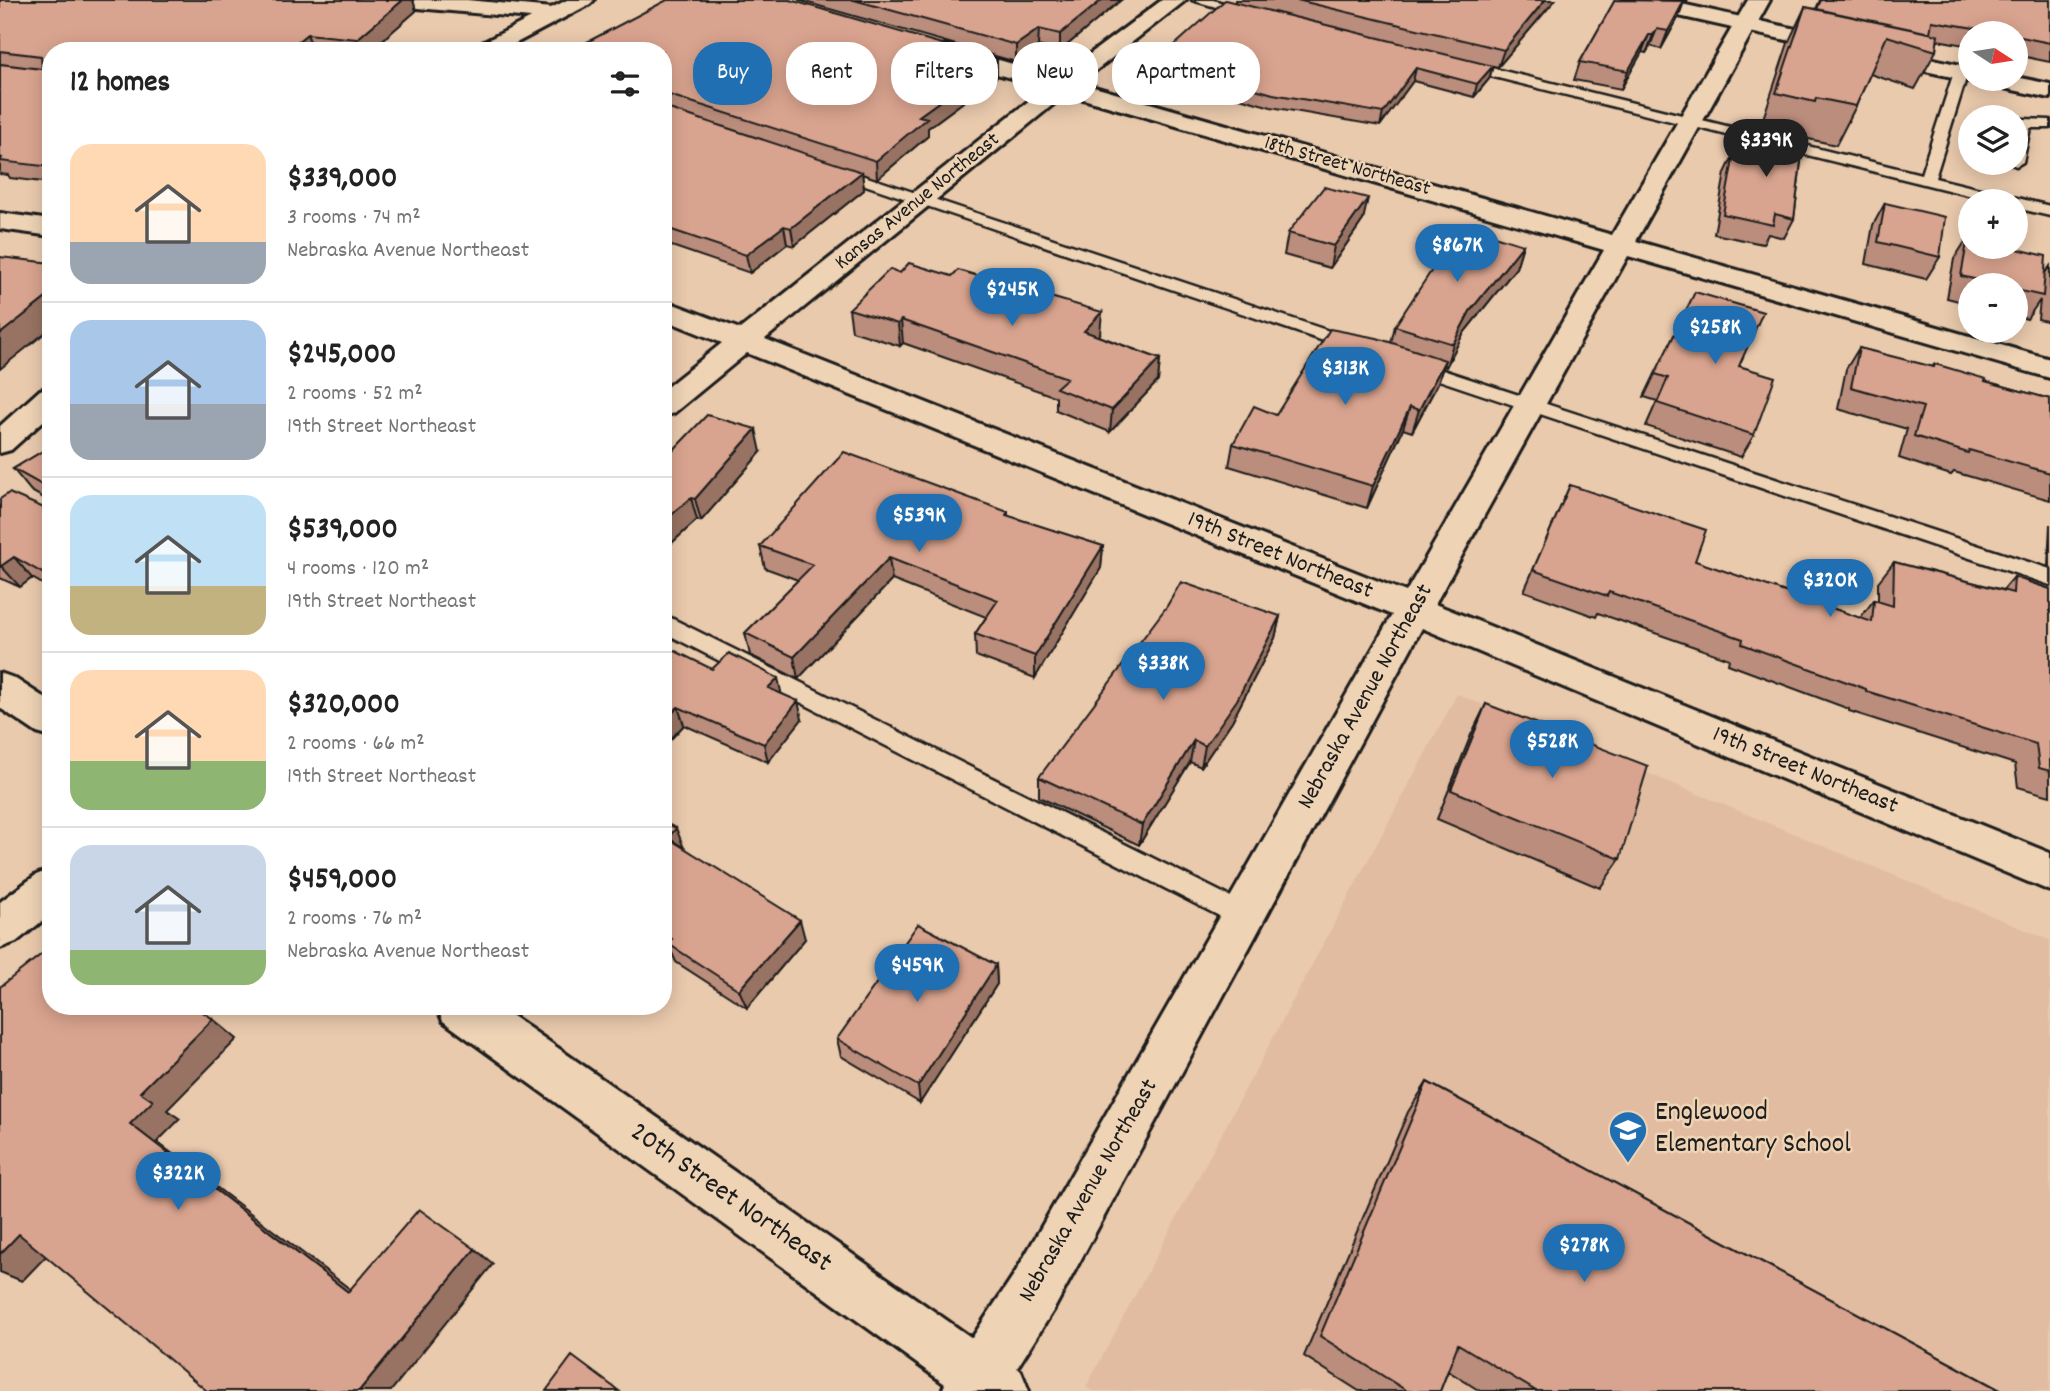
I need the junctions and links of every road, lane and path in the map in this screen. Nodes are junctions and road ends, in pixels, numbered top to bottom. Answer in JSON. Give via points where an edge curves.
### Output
{"nodes":[{"id":1,"x":395,"y":0,"type":"edge"},
{"id":2,"x":583,"y":0,"type":"edge"},
{"id":3,"x":1175,"y":0,"type":"edge"},
{"id":4,"x":1198,"y":0,"type":"edge"},
{"id":5,"x":1634,"y":0,"type":"edge"},
{"id":6,"x":1752,"y":12,"type":"edge"},
{"id":7,"x":553,"y":15,"type":"junction"},
{"id":8,"x":1265,"y":16,"type":"edge"},
{"id":9,"x":501,"y":42,"type":"edge"},
{"id":10,"x":1098,"y":58,"type":"edge"},
{"id":11,"x":1451,"y":62,"type":"edge"},
{"id":12,"x":1958,"y":71,"type":"edge"},
{"id":13,"x":2028,"y":86,"type":"edge"},
{"id":14,"x":1959,"y":91,"type":"edge"},
{"id":15,"x":2050,"y":91,"type":"edge"},
{"id":16,"x":1098,"y":95,"type":"edge"},
{"id":17,"x":1038,"y":105,"type":"edge"},
{"id":18,"x":1690,"y":121,"type":"junction"},
{"id":19,"x":2050,"y":124,"type":"edge"},
{"id":20,"x":818,"y":165,"type":"edge"},
{"id":21,"x":1927,"y":180,"type":"junction"},
{"id":22,"x":2013,"y":185,"type":"edge"},
{"id":23,"x":922,"y":199,"type":"junction"},
{"id":24,"x":2050,"y":211,"type":"edge"},
{"id":25,"x":0,"y":222,"type":"edge"},
{"id":26,"x":42,"y":227,"type":"edge"},
{"id":27,"x":1619,"y":245,"type":"junction"},
{"id":28,"x":672,"y":313,"type":"edge"},
{"id":29,"x":745,"y":341,"type":"junction"},
{"id":30,"x":1373,"y":351,"type":"edge"},
{"id":31,"x":1399,"y":360,"type":"edge"},
{"id":32,"x":2050,"y":369,"type":"edge"},
{"id":33,"x":672,"y":399,"type":"edge"},
{"id":34,"x":42,"y":404,"type":"edge"},
{"id":35,"x":1530,"y":405,"type":"junction"},
{"id":36,"x":4,"y":436,"type":"edge"},
{"id":37,"x":2050,"y":577,"type":"edge"},
{"id":38,"x":1415,"y":610,"type":"junction"},
{"id":39,"x":672,"y":627,"type":"edge"},
{"id":40,"x":0,"y":688,"type":"edge"},
{"id":41,"x":42,"y":716,"type":"edge"},
{"id":42,"x":2050,"y":872,"type":"edge"},
{"id":43,"x":42,"y":895,"type":"edge"},
{"id":44,"x":1244,"y":916,"type":"junction"},
{"id":45,"x":0,"y":928,"type":"edge"},
{"id":46,"x":471,"y":1015,"type":"edge"},
{"id":47,"x":983,"y":1386,"type":"edge"}],
"edges":[{"from":1,"to":7,"type":"street"},
{"from":2,"to":7,"type":"street"},
{"from":3,"to":10,"type":"street","name":"Kansas Avenue Northeast"},
{"from":4,"to":8,"type":"lane"},
{"from":5,"to":6,"type":"street"},
{"from":6,"to":12,"type":"street"},
{"from":6,"to":18,"type":"street","name":"Nebraska Avenue Northeast"},
{"from":7,"to":9,"type":"street"},
{"from":11,"to":18,"type":"lane"},
{"from":13,"to":15,"type":"street"},
{"from":14,"to":21,"type":"lane"},
{"from":16,"to":27,"type":"street","name":"18th Street Northeast"},
{"from":17,"to":23,"type":"street","name":"Kansas Avenue Northeast"},
{"from":18,"to":21,"type":"lane"},
{"from":18,"to":27,"type":"street","name":"Nebraska Avenue Northeast"},
{"from":19,"to":22,"type":"lane","via":[[2024,123]]},
{"from":20,"to":23,"type":"lane"},
{"from":21,"to":22,"type":"lane"},
{"from":22,"to":24,"type":"lane"},
{"from":23,"to":29,"type":"street","name":"Kansas Avenue Northeast"},
{"from":23,"to":30,"type":"lane"},
{"from":25,"to":26,"type":"street"},
{"from":27,"to":32,"type":"street","name":"18th Street Northeast"},
{"from":27,"to":35,"type":"street","name":"Nebraska Avenue Northeast"},
{"from":28,"to":29,"type":"street","name":"19th Street Northeast"},
{"from":29,"to":33,"type":"street","name":"Kansas Avenue Northeast"},
{"from":29,"to":38,"type":"street","name":"19th Street Northeast"},
{"from":31,"to":35,"type":"lane"},
{"from":34,"to":36,"type":"street"},
{"from":35,"to":37,"type":"lane"},
{"from":35,"to":38,"type":"street","name":"Nebraska Avenue Northeast"},
{"from":38,"to":42,"type":"street","name":"19th Street Northeast"},
{"from":38,"to":44,"type":"street","name":"Nebraska Avenue Northeast"},
{"from":39,"to":44,"type":"lane"},
{"from":40,"to":41,"type":"street"},
{"from":43,"to":45,"type":"street"},
{"from":44,"to":47,"type":"street","name":"Nebraska Avenue Northeast"},
{"from":46,"to":47,"type":"street","name":"20th Street Northeast"}]}
